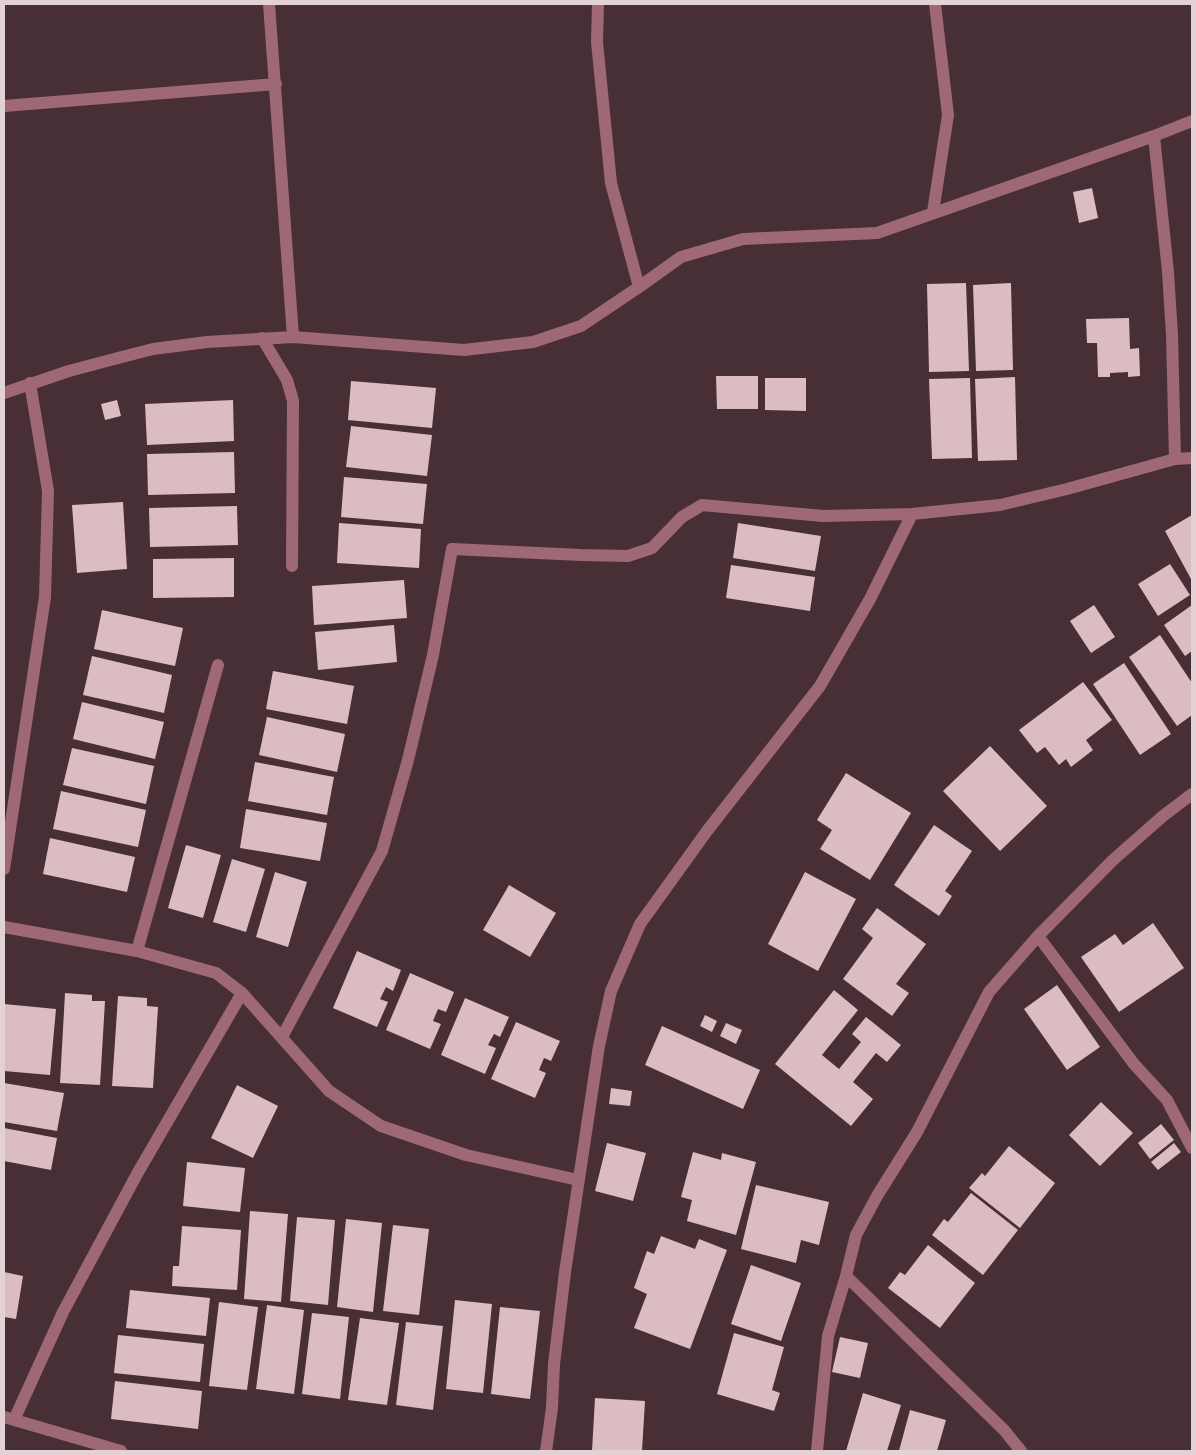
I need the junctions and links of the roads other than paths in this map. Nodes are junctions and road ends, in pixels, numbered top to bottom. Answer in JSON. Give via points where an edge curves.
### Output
{"nodes":[{"id":1,"x":269,"y":4,"type":"edge"},
{"id":2,"x":598,"y":4,"type":"edge"},
{"id":3,"x":935,"y":4,"type":"edge"},
{"id":4,"x":276,"y":84,"type":"junction"},
{"id":5,"x":4,"y":106,"type":"edge"},
{"id":6,"x":1192,"y":121,"type":"edge"},
{"id":7,"x":1154,"y":136,"type":"junction"},
{"id":8,"x":933,"y":212,"type":"junction"},
{"id":9,"x":639,"y":287,"type":"junction"},
{"id":10,"x":293,"y":337,"type":"junction"},
{"id":11,"x":262,"y":338,"type":"junction"},
{"id":12,"x":30,"y":383,"type":"junction"},
{"id":13,"x":4,"y":393,"type":"edge"},
{"id":14,"x":1192,"y":458,"type":"edge"},
{"id":15,"x":1175,"y":459,"type":"junction"},
{"id":16,"x":912,"y":514,"type":"junction"},
{"id":17,"x":292,"y":566,"type":"dead end"},
{"id":18,"x":218,"y":665,"type":"dead end"},
{"id":19,"x":1192,"y":794,"type":"edge"},
{"id":20,"x":4,"y":869,"type":"edge"},
{"id":21,"x":4,"y":927,"type":"edge"},
{"id":22,"x":1038,"y":936,"type":"junction"},
{"id":23,"x":137,"y":951,"type":"junction"},
{"id":24,"x":242,"y":993,"type":"junction"},
{"id":25,"x":282,"y":1037,"type":"junction"},
{"id":26,"x":1192,"y":1148,"type":"edge"},
{"id":27,"x":578,"y":1180,"type":"junction"},
{"id":28,"x":846,"y":1276,"type":"junction"},
{"id":29,"x":9,"y":1419,"type":"edge"},
{"id":30,"x":121,"y":1451,"type":"edge"},
{"id":31,"x":546,"y":1451,"type":"edge"},
{"id":32,"x":817,"y":1451,"type":"edge"},
{"id":33,"x":1021,"y":1451,"type":"edge"}],
"edges":[{"from":1,"to":4,"type":"street"},
{"from":2,"to":9,"type":"street","via":[[597,42],[611,183]]},
{"from":3,"to":8,"type":"street","via":[[948,116]]},
{"from":4,"to":5,"type":"street"},
{"from":4,"to":10,"type":"street"},
{"from":6,"to":7,"type":"street"},
{"from":7,"to":8,"type":"street"},
{"from":7,"to":15,"type":"street","via":[[1172,335]]},
{"from":8,"to":9,"type":"street","via":[[877,233],[743,239],[681,257]]},
{"from":9,"to":10,"type":"street","via":[[581,326],[532,342],[464,350]]},
{"from":10,"to":11,"type":"street"},
{"from":11,"to":12,"type":"street","via":[[153,350]]},
{"from":11,"to":17,"type":"street","via":[[288,380],[293,401]]},
{"from":12,"to":13,"type":"street"},
{"from":12,"to":20,"type":"street","via":[[48,491],[45,597]]},
{"from":14,"to":15,"type":"street"},
{"from":15,"to":16,"type":"street","via":[[1000,505]]},
{"from":16,"to":25,"type":"street","via":[[823,516],[702,505],[682,517],[652,548],[628,556],[452,549],[433,655],[382,851]]},
{"from":16,"to":27,"type":"street","via":[[870,599],[820,686],[707,831],[640,924],[611,991]]},
{"from":18,"to":23,"type":"street"},
{"from":19,"to":22,"type":"street","via":[[1112,860]]},
{"from":21,"to":23,"type":"street"},
{"from":22,"to":26,"type":"street","via":[[1134,1064],[1167,1100]]},
{"from":22,"to":28,"type":"street","via":[[989,992],[917,1132],[856,1234]]},
{"from":23,"to":24,"type":"street","via":[[216,973]]},
{"from":24,"to":25,"type":"street"},
{"from":24,"to":29,"type":"street","via":[[137,1174]]},
{"from":25,"to":27,"type":"street","via":[[329,1091],[381,1126],[466,1155]]},
{"from":27,"to":31,"type":"street"},
{"from":28,"to":32,"type":"street","via":[[828,1336]]},
{"from":28,"to":33,"type":"street","via":[[1004,1430]]},
{"from":29,"to":30,"type":"street"}]}
